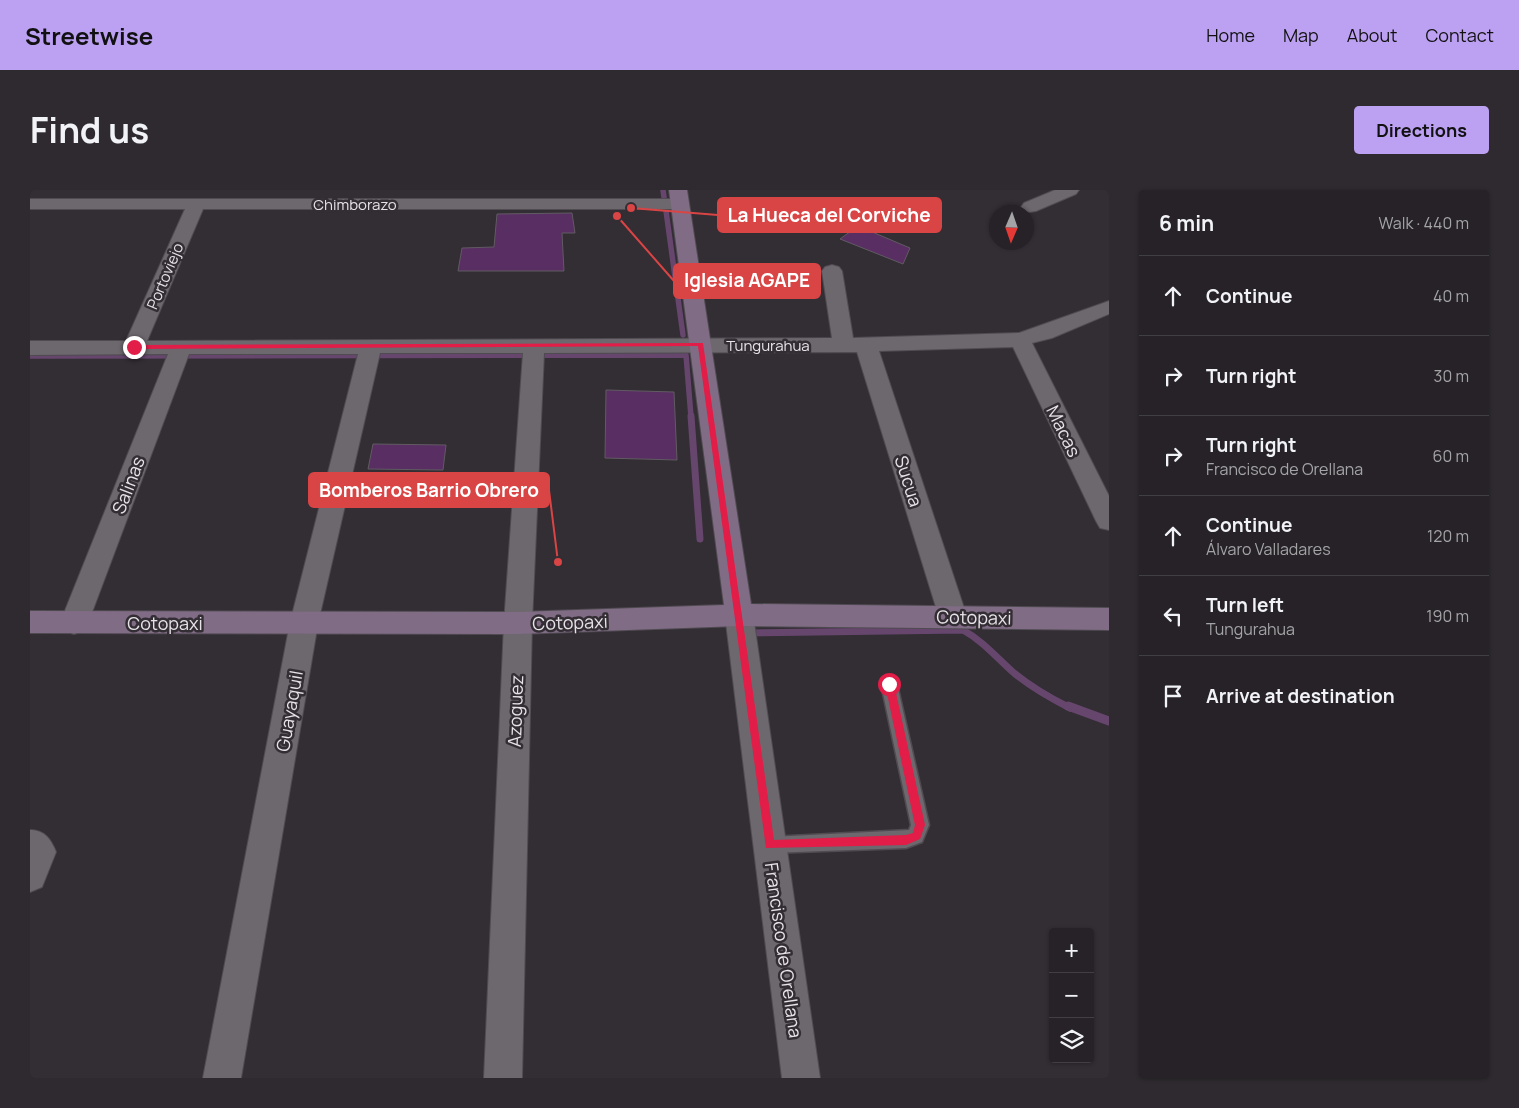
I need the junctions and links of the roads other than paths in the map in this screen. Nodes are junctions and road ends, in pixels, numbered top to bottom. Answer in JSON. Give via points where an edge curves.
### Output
{"nodes":[{"id":1,"x":1070,"y":190,"type":"edge"},
{"id":2,"x":679,"y":197,"type":"edge"},
{"id":3,"x":36,"y":204,"type":"edge"},
{"id":4,"x":196,"y":204,"type":"junction"},
{"id":5,"x":1034,"y":205,"type":"edge"},
{"id":6,"x":30,"y":222,"type":"edge"},
{"id":7,"x":832,"y":272,"type":"dead end"},
{"id":8,"x":1109,"y":307,"type":"edge"},
{"id":9,"x":1020,"y":340,"type":"junction"},
{"id":10,"x":700,"y":344,"type":"junction"},
{"id":11,"x":855,"y":345,"type":"junction"},
{"id":12,"x":134,"y":347,"type":"junction"},
{"id":13,"x":32,"y":351,"type":"edge"},
{"id":14,"x":534,"y":352,"type":"junction"},
{"id":15,"x":179,"y":353,"type":"junction"},
{"id":16,"x":369,"y":353,"type":"junction"},
{"id":17,"x":1109,"y":521,"type":"edge"},
{"id":18,"x":953,"y":617,"type":"junction"},
{"id":19,"x":1109,"y":618,"type":"edge"},
{"id":20,"x":30,"y":622,"type":"edge"},
{"id":21,"x":74,"y":623,"type":"junction"},
{"id":22,"x":304,"y":623,"type":"junction"},
{"id":23,"x":518,"y":623,"type":"junction"},
{"id":24,"x":740,"y":627,"type":"junction"},
{"id":25,"x":889,"y":684,"type":"dead end"},
{"id":26,"x":30,"y":845,"type":"edge"},
{"id":27,"x":770,"y":845,"type":"junction"},
{"id":28,"x":30,"y":876,"type":"edge"},
{"id":29,"x":222,"y":1078,"type":"edge"},
{"id":30,"x":503,"y":1078,"type":"edge"},
{"id":31,"x":801,"y":1078,"type":"edge"}],
"edges":[{"from":1,"to":5,"type":"street"},
{"from":2,"to":4,"type":"street","name":"Chimborazo"},
{"from":2,"to":10,"type":"street"},
{"from":3,"to":4,"type":"street","name":"Chimborazo"},
{"from":3,"to":6,"type":"street"},
{"from":4,"to":12,"type":"street","name":"Portoviejo"},
{"from":7,"to":11,"type":"street","name":"Sucua"},
{"from":8,"to":9,"type":"street","name":"Tungurahua"},
{"from":9,"to":11,"type":"street","name":"Tungurahua"},
{"from":9,"to":17,"type":"street","name":"Macas"},
{"from":10,"to":11,"type":"street","name":"Tungurahua"},
{"from":10,"to":14,"type":"street","name":"Tungurahua"},
{"from":10,"to":24,"type":"street"},
{"from":11,"to":18,"type":"street","name":"Sucua"},
{"from":12,"to":13,"type":"street","name":"Tungurahua"},
{"from":12,"to":15,"type":"street","name":"Tungurahua"},
{"from":14,"to":16,"type":"street","name":"Tungurahua"},
{"from":14,"to":23,"type":"street","name":"Azoguez"},
{"from":15,"to":16,"type":"street","name":"Tungurahua"},
{"from":15,"to":21,"type":"street","name":"Salinas"},
{"from":16,"to":22,"type":"street","name":"Guayaquil"},
{"from":18,"to":19,"type":"street","name":"Cotopaxi"},
{"from":18,"to":24,"type":"street","name":"Cotopaxi"},
{"from":20,"to":21,"type":"street","name":"Cotopaxi"},
{"from":21,"to":22,"type":"street","name":"Cotopaxi"},
{"from":22,"to":23,"type":"street","name":"Cotopaxi"},
{"from":22,"to":29,"type":"street","name":"Guayaquil"},
{"from":23,"to":24,"type":"street","name":"Cotopaxi"},
{"from":23,"to":30,"type":"street","name":"Azoguez"},
{"from":24,"to":27,"type":"street","name":"Francisco de Orellana"},
{"from":25,"to":27,"type":"lane","via":[[920,825],[916,836],[906,840]]},
{"from":26,"to":28,"type":"street","via":[[40,852]]},
{"from":27,"to":31,"type":"street","name":"Francisco de Orellana"}]}
